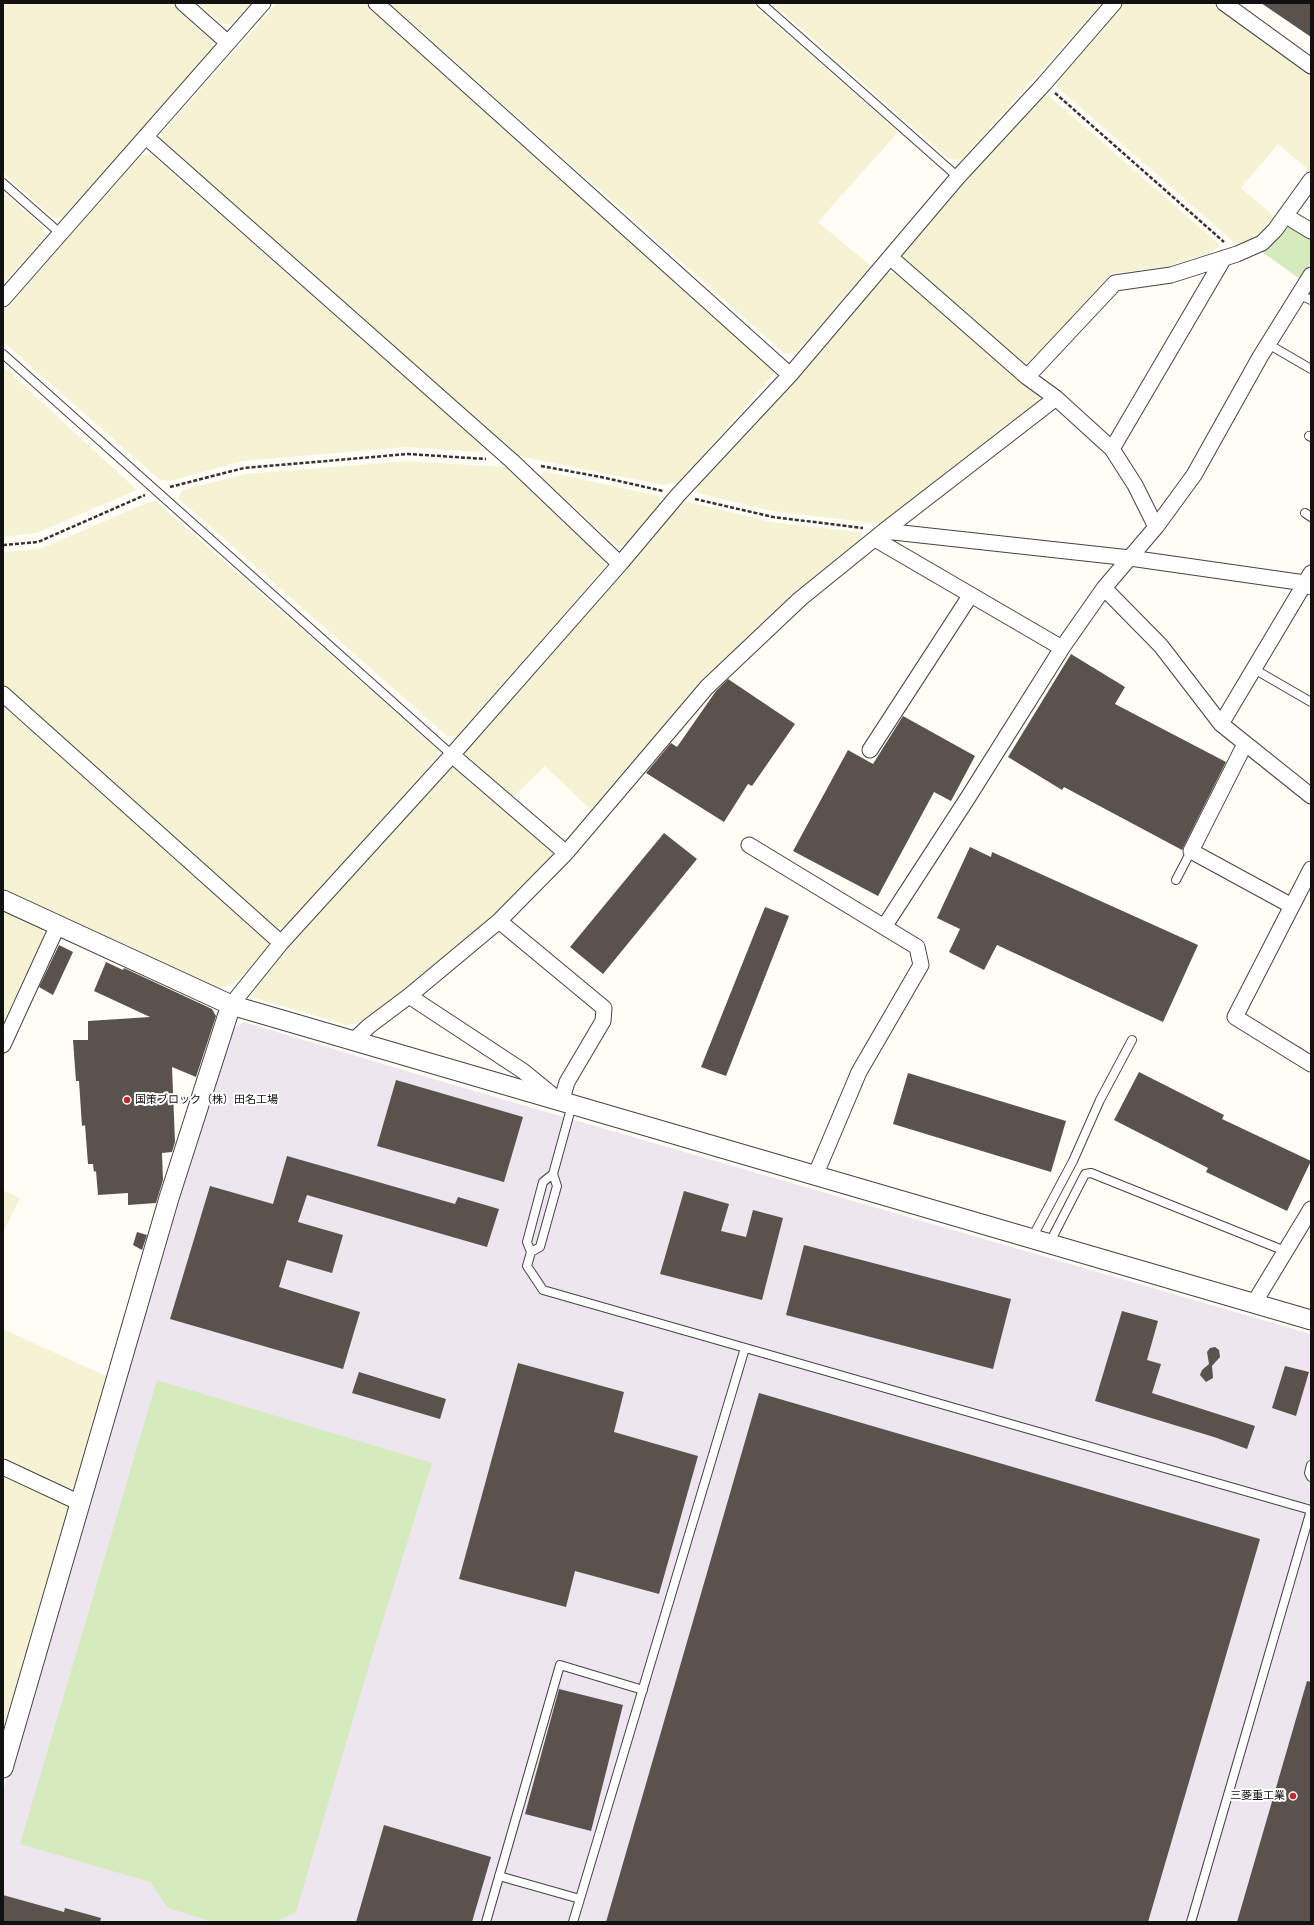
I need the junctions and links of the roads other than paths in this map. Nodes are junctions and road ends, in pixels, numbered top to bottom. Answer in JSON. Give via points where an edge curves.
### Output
{"nodes":[{"id":1,"x":183,"y":3,"type":"edge"},
{"id":2,"x":263,"y":3,"type":"edge"},
{"id":3,"x":376,"y":3,"type":"edge"},
{"id":4,"x":761,"y":3,"type":"edge"},
{"id":5,"x":1114,"y":3,"type":"edge"},
{"id":6,"x":1224,"y":3,"type":"edge"},
{"id":7,"x":227,"y":42,"type":"junction"},
{"id":8,"x":1311,"y":66,"type":"edge"},
{"id":9,"x":146,"y":137,"type":"junction"},
{"id":10,"x":958,"y":177,"type":"junction"},
{"id":11,"x":1311,"y":180,"type":"edge"},
{"id":12,"x":3,"y":183,"type":"edge"},
{"id":13,"x":1286,"y":216,"type":"junction"},
{"id":14,"x":1311,"y":231,"type":"edge"},
{"id":15,"x":61,"y":234,"type":"junction"},
{"id":16,"x":1231,"y":256,"type":"junction"},
{"id":17,"x":890,"y":257,"type":"junction"},
{"id":18,"x":1311,"y":275,"type":"edge"},
{"id":19,"x":1305,"y":297,"type":"edge"},
{"id":20,"x":3,"y":299,"type":"edge"},
{"id":21,"x":1268,"y":344,"type":"junction"},
{"id":22,"x":3,"y":354,"type":"edge"},
{"id":23,"x":1311,"y":369,"type":"edge"},
{"id":24,"x":790,"y":375,"type":"junction"},
{"id":25,"x":1027,"y":377,"type":"junction"},
{"id":26,"x":1056,"y":398,"type":"junction"},
{"id":27,"x":1112,"y":448,"type":"junction"},
{"id":28,"x":1156,"y":527,"type":"junction"},
{"id":29,"x":879,"y":535,"type":"junction"},
{"id":30,"x":1130,"y":558,"type":"junction"},
{"id":31,"x":620,"y":564,"type":"junction"},
{"id":32,"x":1309,"y":581,"type":"edge"},
{"id":33,"x":1104,"y":588,"type":"junction"},
{"id":34,"x":970,"y":596,"type":"junction"},
{"id":35,"x":1062,"y":648,"type":"junction"},
{"id":36,"x":1254,"y":669,"type":"junction"},
{"id":37,"x":3,"y":694,"type":"edge"},
{"id":38,"x":1311,"y":702,"type":"edge"},
{"id":39,"x":1221,"y":724,"type":"junction"},
{"id":40,"x":1245,"y":744,"type":"junction"},
{"id":41,"x":870,"y":750,"type":"dead end"},
{"id":42,"x":452,"y":755,"type":"junction"},
{"id":43,"x":1311,"y":796,"type":"edge"},
{"id":44,"x":749,"y":845,"type":"dead end"},
{"id":45,"x":1191,"y":851,"type":"junction"},
{"id":46,"x":566,"y":853,"type":"junction"},
{"id":47,"x":1311,"y":869,"type":"edge"},
{"id":48,"x":1176,"y":880,"type":"dead end"},
{"id":49,"x":3,"y":900,"type":"edge"},
{"id":50,"x":1292,"y":906,"type":"junction"},
{"id":51,"x":499,"y":921,"type":"junction"},
{"id":52,"x":58,"y":925,"type":"junction"},
{"id":53,"x":884,"y":927,"type":"junction"},
{"id":54,"x":281,"y":943,"type":"junction"},
{"id":55,"x":409,"y":996,"type":"junction"},
{"id":56,"x":231,"y":1005,"type":"junction"},
{"id":57,"x":1132,"y":1040,"type":"dead end"},
{"id":58,"x":353,"y":1041,"type":"junction"},
{"id":59,"x":3,"y":1045,"type":"edge"},
{"id":60,"x":1310,"y":1060,"type":"edge"},
{"id":61,"x":567,"y":1103,"type":"junction"},
{"id":62,"x":553,"y":1174,"type":"junction"},
{"id":63,"x":815,"y":1176,"type":"junction"},
{"id":64,"x":1311,"y":1209,"type":"edge"},
{"id":65,"x":1040,"y":1241,"type":"junction"},
{"id":66,"x":1285,"y":1251,"type":"junction"},
{"id":67,"x":531,"y":1252,"type":"junction"},
{"id":68,"x":1254,"y":1303,"type":"junction"},
{"id":69,"x":1311,"y":1320,"type":"edge"},
{"id":70,"x":745,"y":1348,"type":"junction"},
{"id":71,"x":1311,"y":1466,"type":"edge"},
{"id":72,"x":3,"y":1467,"type":"edge"},
{"id":73,"x":1311,"y":1477,"type":"edge"},
{"id":74,"x":80,"y":1503,"type":"junction"},
{"id":75,"x":1311,"y":1510,"type":"edge"},
{"id":76,"x":643,"y":1690,"type":"junction"},
{"id":77,"x":6,"y":1749,"type":"edge"},
{"id":78,"x":3,"y":1768,"type":"edge"},
{"id":79,"x":499,"y":1876,"type":"junction"},
{"id":80,"x":580,"y":1899,"type":"junction"},
{"id":81,"x":486,"y":1922,"type":"edge"},
{"id":82,"x":573,"y":1922,"type":"edge"},
{"id":83,"x":1191,"y":1922,"type":"edge"}],
"edges":[{"from":1,"to":7,"type":"street"},
{"from":2,"to":7,"type":"street"},
{"from":3,"to":24,"type":"street"},
{"from":4,"to":10,"type":"lane"},
{"from":5,"to":10,"type":"street"},
{"from":6,"to":8,"type":"street"},
{"from":7,"to":9,"type":"street"},
{"from":9,"to":15,"type":"street"},
{"from":9,"to":31,"type":"street","via":[[512,461]]},
{"from":10,"to":17,"type":"street"},
{"from":11,"to":13,"type":"street"},
{"from":12,"to":15,"type":"lane"},
{"from":13,"to":14,"type":"street"},
{"from":13,"to":16,"type":"street","via":[[1262,243]]},
{"from":15,"to":20,"type":"street"},
{"from":16,"to":25,"type":"street","via":[[1171,275],[1115,283]]},
{"from":16,"to":27,"type":"street"},
{"from":17,"to":24,"type":"street"},
{"from":17,"to":25,"type":"street"},
{"from":18,"to":19,"type":"street"},
{"from":19,"to":21,"type":"street"},
{"from":21,"to":23,"type":"lane"},
{"from":21,"to":28,"type":"street","via":[[1194,475]]},
{"from":22,"to":42,"type":"lane"},
{"from":24,"to":31,"type":"street","via":[[678,495]]},
{"from":25,"to":26,"type":"street"},
{"from":26,"to":27,"type":"street"},
{"from":26,"to":29,"type":"street"},
{"from":27,"to":28,"type":"street","via":[[1135,485]]},
{"from":28,"to":30,"type":"street"},
{"from":29,"to":30,"type":"street"},
{"from":29,"to":34,"type":"street"},
{"from":29,"to":46,"type":"street","via":[[800,599],[707,687]]},
{"from":30,"to":32,"type":"street"},
{"from":30,"to":33,"type":"street"},
{"from":31,"to":42,"type":"street"},
{"from":32,"to":36,"type":"street"},
{"from":33,"to":35,"type":"street"},
{"from":33,"to":39,"type":"street","via":[[1161,646]]},
{"from":34,"to":35,"type":"street"},
{"from":34,"to":41,"type":"street"},
{"from":35,"to":53,"type":"street"},
{"from":36,"to":38,"type":"lane"},
{"from":36,"to":39,"type":"street"},
{"from":37,"to":54,"type":"street"},
{"from":39,"to":40,"type":"street"},
{"from":40,"to":43,"type":"street"},
{"from":40,"to":45,"type":"street"},
{"from":42,"to":46,"type":"street"},
{"from":42,"to":54,"type":"street"},
{"from":44,"to":53,"type":"street"},
{"from":45,"to":48,"type":"lane"},
{"from":45,"to":50,"type":"street"},
{"from":46,"to":51,"type":"street"},
{"from":47,"to":50,"type":"street"},
{"from":49,"to":52,"type":"street"},
{"from":50,"to":60,"type":"street","via":[[1235,1017]]},
{"from":51,"to":55,"type":"street"},
{"from":51,"to":61,"type":"street","via":[[604,1008],[603,1021],[567,1082]]},
{"from":52,"to":56,"type":"street"},
{"from":52,"to":59,"type":"street"},
{"from":53,"to":63,"type":"street","via":[[917,946],[921,965],[859,1072]]},
{"from":54,"to":56,"type":"street"},
{"from":55,"to":58,"type":"street"},
{"from":55,"to":61,"type":"street"},
{"from":56,"to":58,"type":"street"},
{"from":56,"to":74,"type":"street","via":[[169,1198]]},
{"from":57,"to":65,"type":"lane","via":[[1100,1100]]},
{"from":58,"to":61,"type":"street"},
{"from":61,"to":62,"type":"lane"},
{"from":61,"to":63,"type":"street"},
{"from":62,"to":67,"type":"lane","via":[[543,1182],[527,1242]]},
{"from":62,"to":67,"type":"lane","via":[[557,1186],[540,1247]]},
{"from":63,"to":65,"type":"street"},
{"from":64,"to":66,"type":"street"},
{"from":65,"to":66,"type":"lane","via":[[1085,1174],[1091,1173]]},
{"from":65,"to":68,"type":"street"},
{"from":66,"to":68,"type":"street"},
{"from":67,"to":70,"type":"lane","via":[[527,1266],[543,1290]]},
{"from":68,"to":69,"type":"street"},
{"from":70,"to":75,"type":"lane"},
{"from":70,"to":76,"type":"lane"},
{"from":71,"to":73,"type":"lane"},
{"from":72,"to":74,"type":"street"},
{"from":74,"to":77,"type":"street"},
{"from":75,"to":83,"type":"lane"},
{"from":76,"to":79,"type":"lane","via":[[560,1665]]},
{"from":76,"to":80,"type":"lane"},
{"from":77,"to":78,"type":"street"},
{"from":79,"to":80,"type":"lane"},
{"from":79,"to":81,"type":"lane"},
{"from":80,"to":82,"type":"lane"}]}
